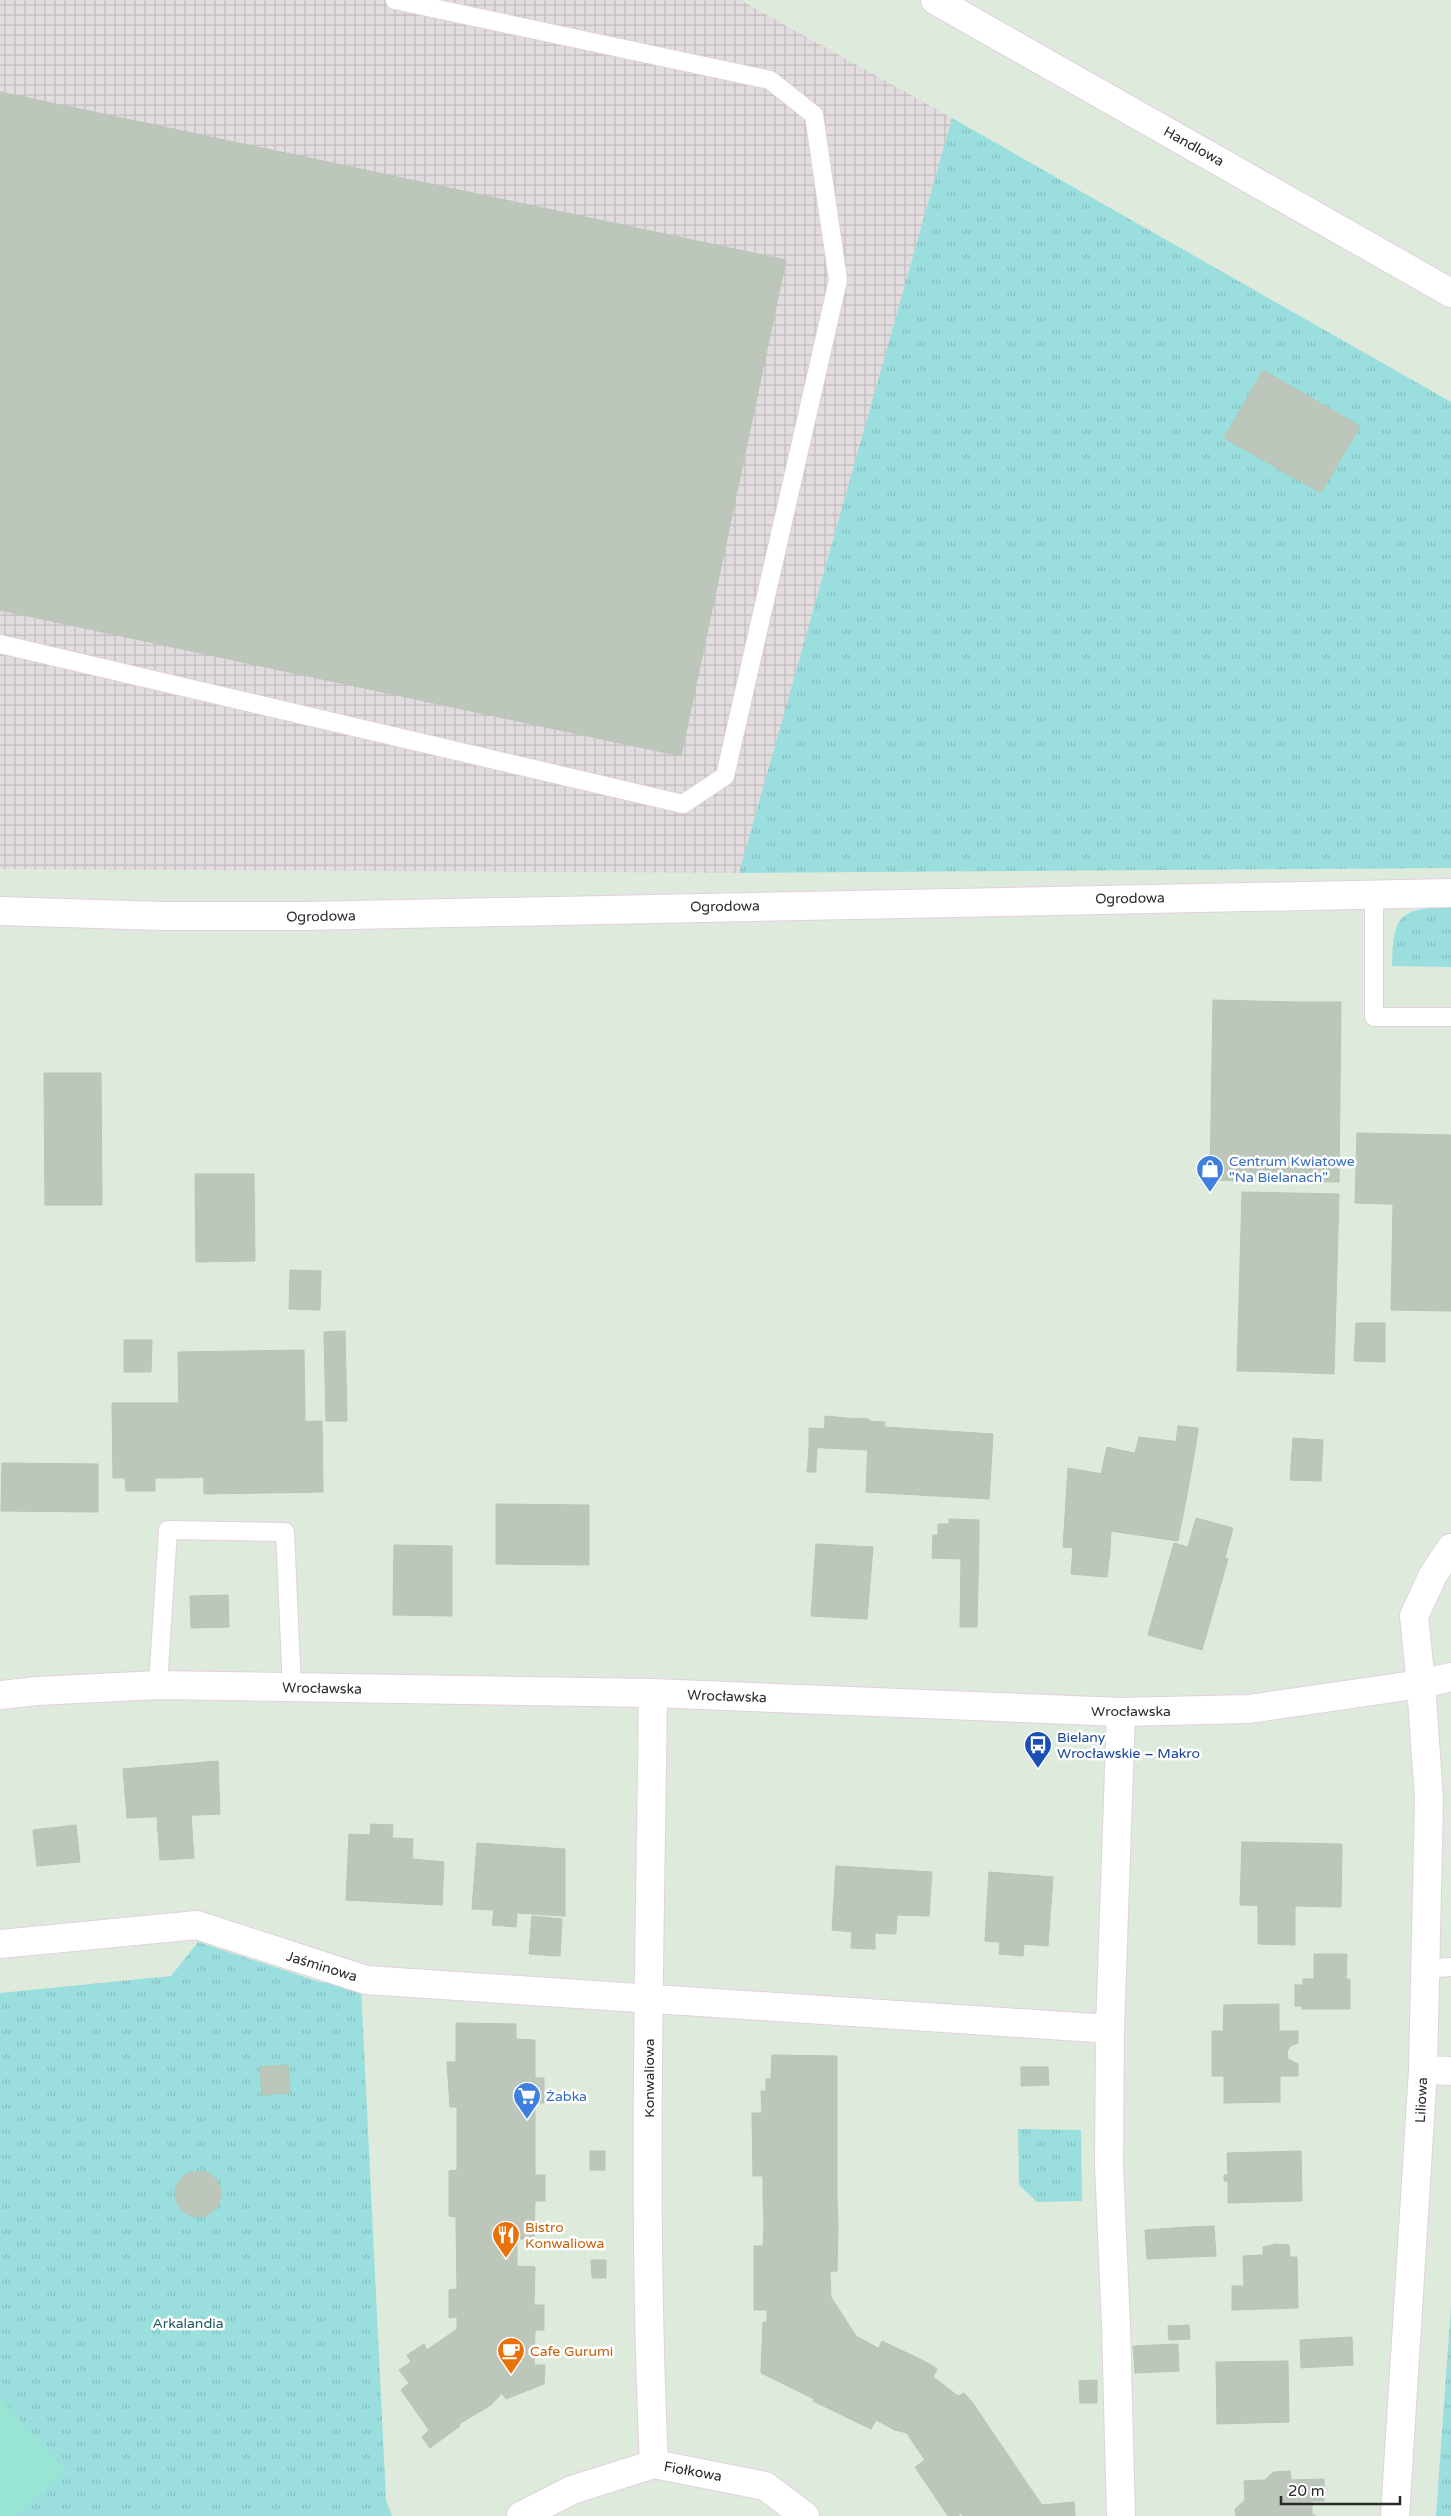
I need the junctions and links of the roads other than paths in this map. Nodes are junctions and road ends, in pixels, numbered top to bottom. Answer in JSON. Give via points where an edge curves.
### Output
{"nodes":[{"id":1,"x":395,"y":0,"type":"edge"},
{"id":2,"x":936,"y":0,"type":"edge"},
{"id":3,"x":1451,"y":293,"type":"edge"},
{"id":4,"x":0,"y":644,"type":"edge"},
{"id":5,"x":1451,"y":893,"type":"edge"},
{"id":6,"x":1374,"y":894,"type":"junction"},
{"id":7,"x":0,"y":910,"type":"edge"},
{"id":8,"x":1451,"y":1017,"type":"edge"},
{"id":9,"x":1451,"y":1548,"type":"edge"},
{"id":10,"x":1451,"y":1677,"type":"edge"},
{"id":11,"x":1421,"y":1684,"type":"junction"},
{"id":12,"x":158,"y":1685,"type":"junction"},
{"id":13,"x":292,"y":1688,"type":"junction"},
{"id":14,"x":653,"y":1693,"type":"junction"},
{"id":15,"x":0,"y":1695,"type":"edge"},
{"id":16,"x":1121,"y":1712,"type":"junction"},
{"id":17,"x":0,"y":1944,"type":"edge"},
{"id":18,"x":1451,"y":1967,"type":"edge"},
{"id":19,"x":1424,"y":1969,"type":"junction"},
{"id":20,"x":648,"y":1997,"type":"junction"},
{"id":21,"x":1110,"y":2029,"type":"junction"},
{"id":22,"x":1423,"y":2070,"type":"junction"},
{"id":23,"x":1451,"y":2071,"type":"edge"},
{"id":24,"x":654,"y":2464,"type":"junction"},
{"id":25,"x":521,"y":2516,"type":"edge"},
{"id":26,"x":805,"y":2516,"type":"edge"},
{"id":27,"x":1121,"y":2516,"type":"edge"},
{"id":28,"x":1395,"y":2516,"type":"edge"}],
"edges":[{"from":1,"to":4,"type":"lane","via":[[770,80],[814,115],[838,280],[725,776],[683,804]]},
{"from":2,"to":3,"type":"street","name":"Handlowa"},
{"from":5,"to":6,"type":"street","name":"Ogrodowa"},
{"from":6,"to":7,"type":"street","name":"Ogrodowa","via":[[304,916],[162,916]]},
{"from":6,"to":8,"type":"lane","via":[[1374,1017]]},
{"from":9,"to":11,"type":"street","name":"Liliowa","via":[[1433,1575],[1414,1616]]},
{"from":10,"to":11,"type":"street","name":"Wrocławska"},
{"from":11,"to":16,"type":"street","name":"Wrocławska","via":[[1249,1709]]},
{"from":11,"to":19,"type":"street","name":"Liliowa","via":[[1429,1799]]},
{"from":12,"to":13,"type":"street","name":"Wrocławska"},
{"from":12,"to":13,"type":"lane","via":[[168,1530],[285,1532]]},
{"from":12,"to":15,"type":"street","name":"Wrocławska"},
{"from":13,"to":14,"type":"street","name":"Wrocławska"},
{"from":14,"to":16,"type":"street","name":"Wrocławska"},
{"from":14,"to":20,"type":"street","name":"Konwaliowa"},
{"from":16,"to":21,"type":"street"},
{"from":17,"to":20,"type":"street","name":"Jaśminowa","via":[[197,1925],[366,1980]]},
{"from":18,"to":19,"type":"lane"},
{"from":19,"to":22,"type":"street","name":"Liliowa"},
{"from":20,"to":21,"type":"street","name":"Jaśminowa"},
{"from":20,"to":24,"type":"street","name":"Konwaliowa","via":[[650,2380]]},
{"from":21,"to":27,"type":"street","via":[[1109,2164]]},
{"from":22,"to":23,"type":"street"},
{"from":22,"to":28,"type":"street","name":"Liliowa"},
{"from":24,"to":25,"type":"street","name":"Fiołkowa","via":[[572,2490]]},
{"from":24,"to":26,"type":"street","name":"Fiołkowa","via":[[765,2486]]}]}
